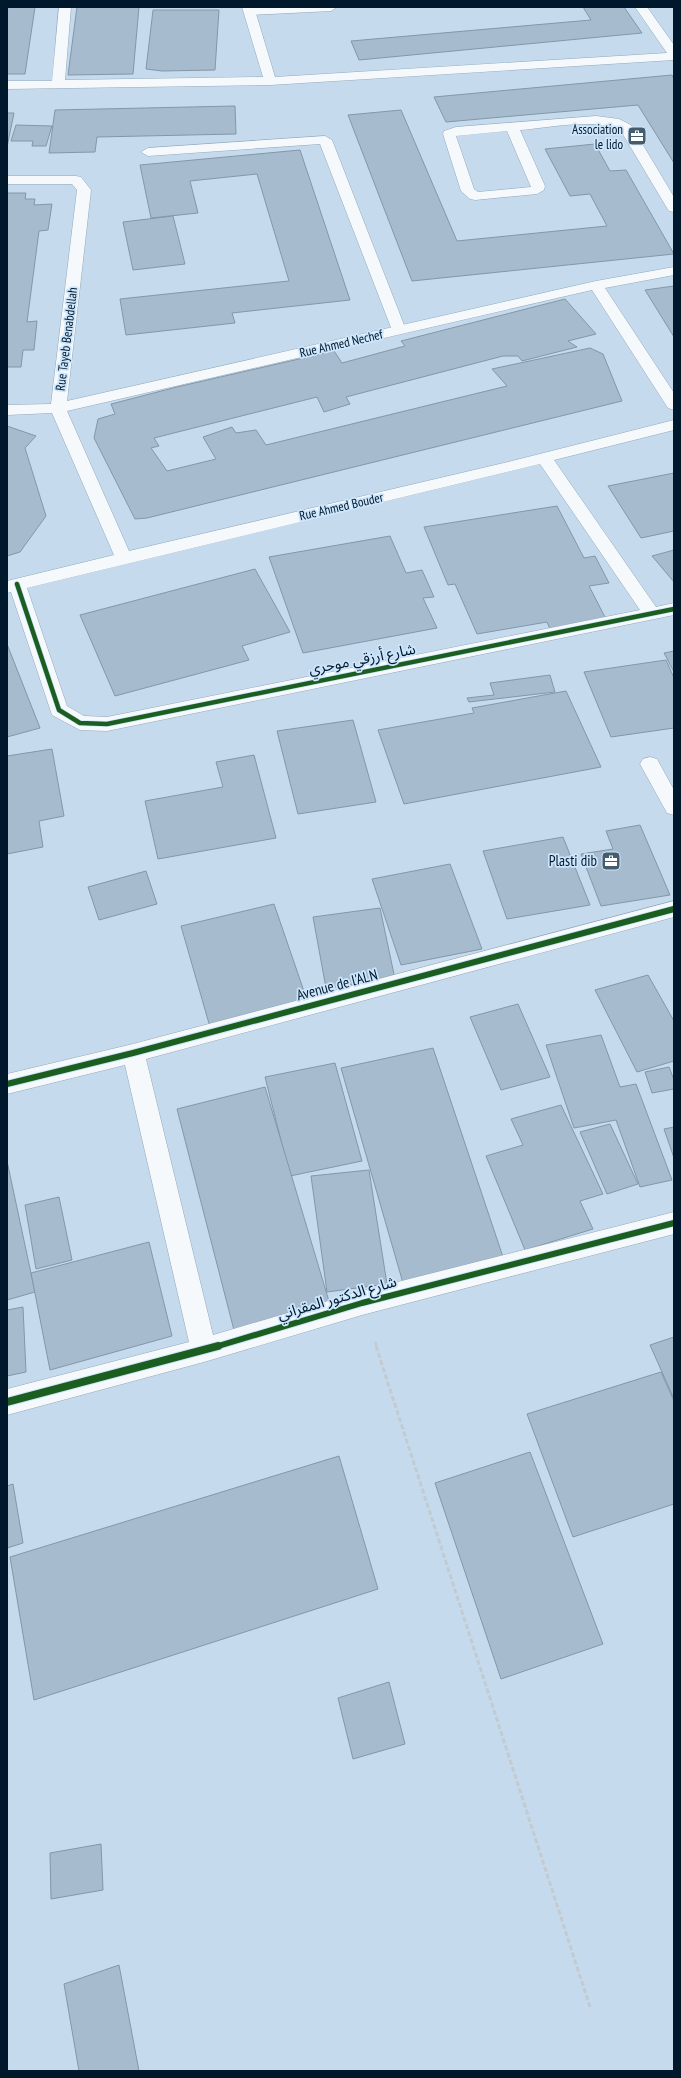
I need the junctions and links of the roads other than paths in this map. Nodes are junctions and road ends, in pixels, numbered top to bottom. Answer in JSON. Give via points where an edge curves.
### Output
{"nodes":[{"id":1,"x":65,"y":7,"type":"edge"},
{"id":2,"x":331,"y":7,"type":"edge"},
{"id":3,"x":641,"y":7,"type":"edge"},
{"id":4,"x":250,"y":9,"type":"edge"},
{"id":5,"x":674,"y":55,"type":"edge"},
{"id":6,"x":270,"y":81,"type":"junction"},
{"id":7,"x":58,"y":84,"type":"junction"},
{"id":8,"x":7,"y":85,"type":"edge"},
{"id":9,"x":512,"y":127,"type":"junction"},
{"id":10,"x":148,"y":152,"type":"dead end"},
{"id":11,"x":7,"y":180,"type":"edge"},
{"id":12,"x":674,"y":208,"type":"edge"},
{"id":13,"x":674,"y":271,"type":"edge"},
{"id":14,"x":596,"y":285,"type":"junction"},
{"id":15,"x":399,"y":330,"type":"junction"},
{"id":16,"x":674,"y":405,"type":"edge"},
{"id":17,"x":58,"y":408,"type":"junction"},
{"id":18,"x":7,"y":410,"type":"edge"},
{"id":19,"x":674,"y":425,"type":"edge"},
{"id":20,"x":545,"y":459,"type":"junction"},
{"id":21,"x":123,"y":557,"type":"junction"},
{"id":22,"x":12,"y":585,"type":"edge"},
{"id":23,"x":674,"y":609,"type":"edge"},
{"id":24,"x":652,"y":614,"type":"junction"},
{"id":25,"x":650,"y":764,"type":"dead end"},
{"id":26,"x":674,"y":808,"type":"edge"},
{"id":27,"x":674,"y":909,"type":"edge"},
{"id":28,"x":133,"y":1053,"type":"junction"},
{"id":29,"x":7,"y":1084,"type":"edge"},
{"id":30,"x":674,"y":1222,"type":"edge"},
{"id":31,"x":204,"y":1350,"type":"junction"},
{"id":32,"x":7,"y":1402,"type":"edge"}],
"edges":[{"from":1,"to":7,"type":"street"},
{"from":2,"to":4,"type":"street"},
{"from":3,"to":5,"type":"street"},
{"from":4,"to":6,"type":"street"},
{"from":5,"to":6,"type":"street"},
{"from":6,"to":7,"type":"street"},
{"from":7,"to":8,"type":"street"},
{"from":9,"to":9,"type":"street","via":[[538,186],[537,190],[475,196],[468,191],[449,134],[456,131]]},
{"from":9,"to":12,"type":"street","via":[[596,120],[614,122],[626,128]]},
{"from":10,"to":15,"type":"street","via":[[325,140]]},
{"from":11,"to":17,"type":"street","name":"Rue Tayeb Benabdellah","via":[[76,180],[84,190]]},
{"from":13,"to":14,"type":"street","name":"Rue Ahmed Nechef"},
{"from":14,"to":15,"type":"street","name":"Rue Ahmed Nechef"},
{"from":14,"to":16,"type":"street"},
{"from":15,"to":17,"type":"street","name":"Rue Ahmed Nechef"},
{"from":17,"to":18,"type":"street","name":"Rue Ahmed Nechef"},
{"from":17,"to":21,"type":"street","name":"Rue Tayeb Benabdellah"},
{"from":19,"to":20,"type":"street","name":"Rue Ahmed Bouder"},
{"from":20,"to":21,"type":"street","name":"Rue Ahmed Bouder"},
{"from":20,"to":24,"type":"street"},
{"from":21,"to":22,"type":"street","name":"Rue Ahmed Bouder"},
{"from":22,"to":24,"type":"street","name":"شارع أرزقي موحري","via":[[58,710],[80,723],[107,724]]},
{"from":23,"to":24,"type":"street","name":"شارع أرزقي موحري"},
{"from":25,"to":26,"type":"street"},
{"from":27,"to":28,"type":"street","name":"Avenue de l'ALN"},
{"from":28,"to":29,"type":"street","name":"Avenue de l'ALN"},
{"from":28,"to":31,"type":"street"},
{"from":30,"to":31,"type":"street","name":"شارع الدكتور المقراني","via":[[362,1303]]},
{"from":31,"to":32,"type":"street","name":"شارع الدكتور المقراني"}]}
